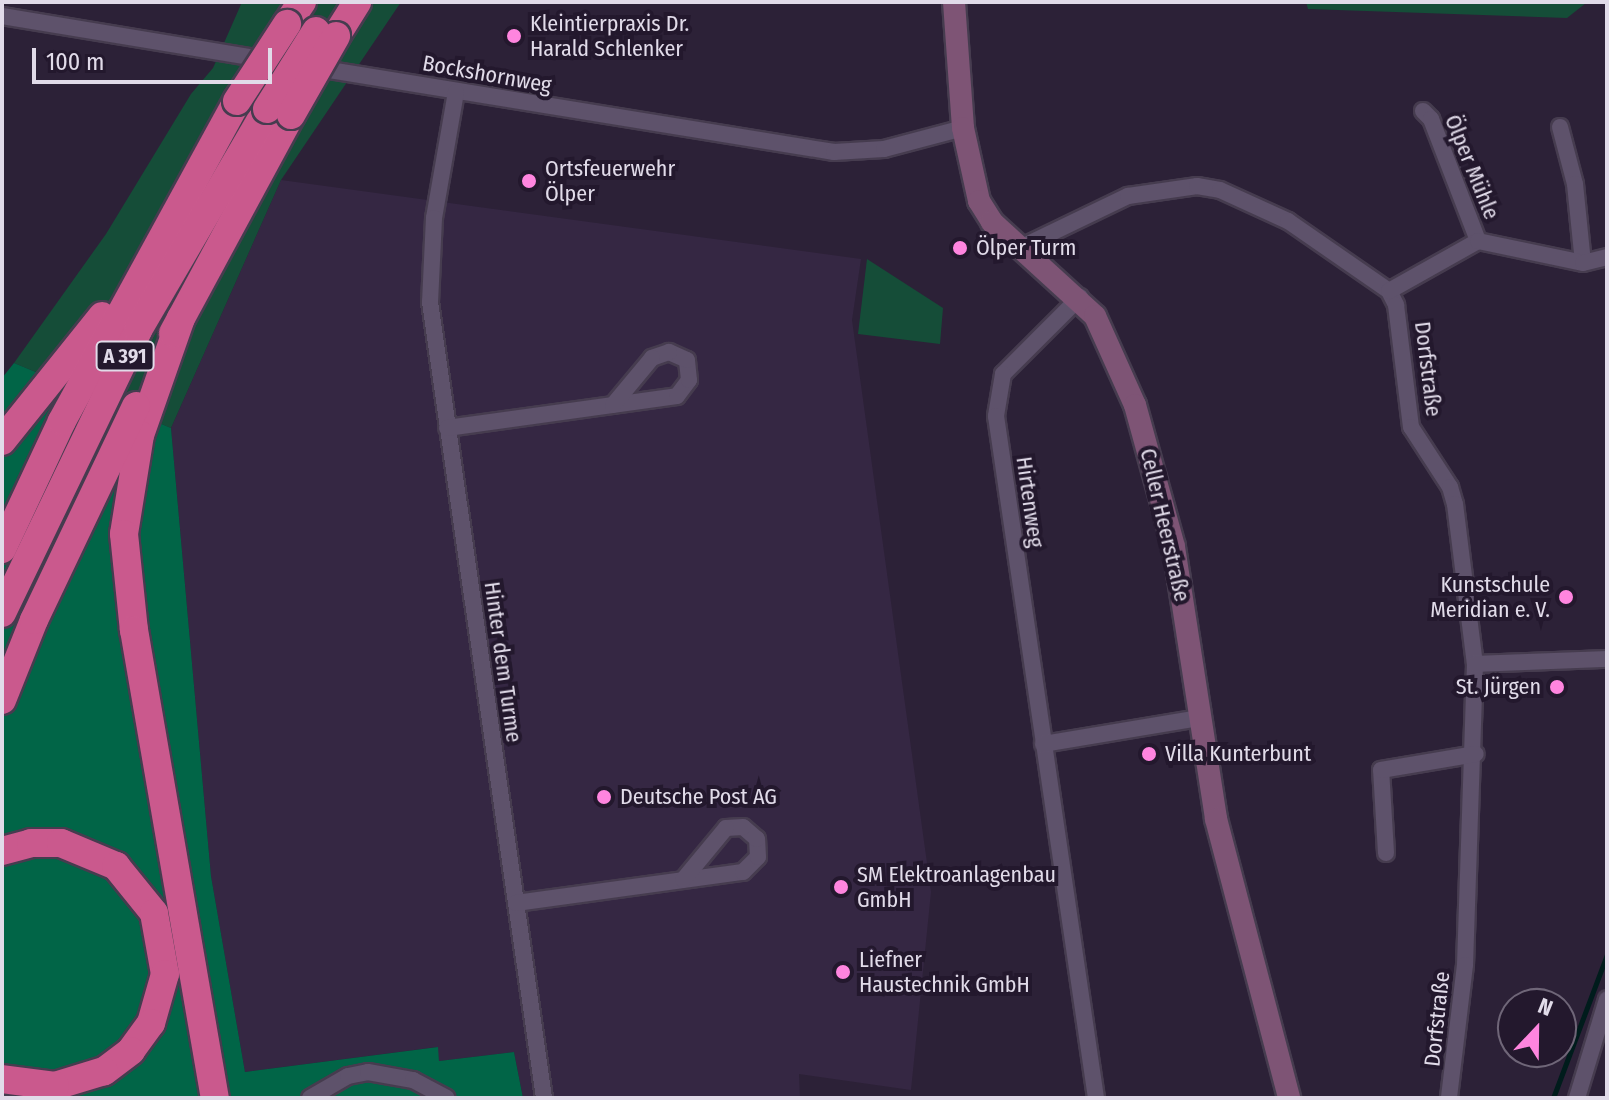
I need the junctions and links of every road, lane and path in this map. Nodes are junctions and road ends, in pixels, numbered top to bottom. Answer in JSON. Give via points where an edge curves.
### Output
{"nodes":[{"id":1,"x":337,"y":2,"type":"edge"},
{"id":2,"x":357,"y":2,"type":"edge"},
{"id":3,"x":954,"y":2,"type":"edge"},
{"id":4,"x":294,"y":13,"type":"edge"},
{"id":5,"x":2,"y":16,"type":"edge"},
{"id":6,"x":326,"y":34,"type":"junction"},
{"id":7,"x":456,"y":92,"type":"junction"},
{"id":8,"x":1423,"y":111,"type":"dead end"},
{"id":9,"x":279,"y":112,"type":"junction"},
{"id":10,"x":1560,"y":127,"type":"dead end"},
{"id":11,"x":963,"y":128,"type":"junction"},
{"id":12,"x":1478,"y":241,"type":"junction"},
{"id":13,"x":1022,"y":247,"type":"junction"},
{"id":14,"x":151,"y":252,"type":"junction"},
{"id":15,"x":1607,"y":257,"type":"edge"},
{"id":16,"x":1583,"y":263,"type":"junction"},
{"id":17,"x":1389,"y":291,"type":"junction"},
{"id":18,"x":1080,"y":297,"type":"junction"},
{"id":19,"x":181,"y":318,"type":"junction"},
{"id":20,"x":613,"y":405,"type":"junction"},
{"id":21,"x":447,"y":428,"type":"junction"},
{"id":22,"x":2,"y":441,"type":"edge"},
{"id":23,"x":2,"y":549,"type":"edge"},
{"id":24,"x":2,"y":613,"type":"edge"},
{"id":25,"x":1607,"y":659,"type":"edge"},
{"id":26,"x":1475,"y":664,"type":"junction"},
{"id":27,"x":2,"y":700,"type":"edge"},
{"id":28,"x":1198,"y":718,"type":"junction"},
{"id":29,"x":1043,"y":744,"type":"junction"},
{"id":30,"x":1476,"y":754,"type":"junction"},
{"id":31,"x":2,"y":851,"type":"edge"},
{"id":32,"x":1386,"y":853,"type":"dead end"},
{"id":33,"x":683,"y":880,"type":"junction"},
{"id":34,"x":516,"y":903,"type":"junction"},
{"id":35,"x":1607,"y":999,"type":"edge"},
{"id":36,"x":2,"y":1079,"type":"edge"},
{"id":37,"x":215,"y":1098,"type":"edge"},
{"id":38,"x":310,"y":1098,"type":"edge"},
{"id":39,"x":447,"y":1098,"type":"edge"},
{"id":40,"x":544,"y":1098,"type":"edge"},
{"id":41,"x":1096,"y":1098,"type":"edge"},
{"id":42,"x":1289,"y":1098,"type":"edge"},
{"id":43,"x":1449,"y":1098,"type":"edge"},
{"id":44,"x":1577,"y":1098,"type":"edge"}],
"edges":[{"from":1,"to":6,"type":"highway","number":"A 391"},
{"from":2,"to":6,"type":"highway"},
{"from":3,"to":11,"type":"main road","name":"Celler Heerstraße"},
{"from":4,"to":14,"type":"highway","number":"A 391","bridge":true},
{"from":5,"to":7,"type":"street","name":"Bockshornweg"},
{"from":6,"to":9,"type":"highway","number":"A 391","bridge":true},
{"from":7,"to":11,"type":"street","name":"Bockshornweg","via":[[834,152],[884,149]]},
{"from":7,"to":21,"type":"street","name":"Hinter dem Turme","via":[[428,278]]},
{"from":8,"to":12,"type":"street","name":"Ölper Mühle","via":[[1431,119]]},
{"from":9,"to":19,"type":"highway"},
{"from":9,"to":24,"type":"highway","number":"A 391","via":[[138,330]]},
{"from":10,"to":16,"type":"street","via":[[1575,184]]},
{"from":11,"to":13,"type":"main road","name":"Celler Heerstraße","via":[[979,201],[992,222]]},
{"from":12,"to":16,"type":"street"},
{"from":12,"to":17,"type":"street"},
{"from":13,"to":17,"type":"street","via":[[1128,196],[1197,186],[1241,197],[1288,221]]},
{"from":13,"to":18,"type":"main road","name":"Celler Heerstraße"},
{"from":14,"to":22,"type":"highway"},
{"from":14,"to":23,"type":"highway","number":"A 391"},
{"from":15,"to":16,"type":"street"},
{"from":17,"to":26,"type":"street","name":"Dorfstraße","via":[[1400,320],[1411,427],[1450,487],[1455,504]]},
{"from":18,"to":28,"type":"main road","name":"Celler Heerstraße","via":[[1106,333],[1120,366],[1163,497],[1184,600]]},
{"from":18,"to":29,"type":"street","name":"Hirtenweg","via":[[1003,374],[997,390],[1003,474]]},
{"from":19,"to":27,"type":"highway","via":[[105,465]]},
{"from":19,"to":37,"type":"highway","via":[[140,435],[124,534],[134,630]]},
{"from":20,"to":20,"type":"street","via":[[677,396],[689,380],[687,360],[669,352],[652,358]]},
{"from":20,"to":21,"type":"street"},
{"from":21,"to":34,"type":"street","name":"Hinter dem Turme"},
{"from":25,"to":26,"type":"street"},
{"from":26,"to":30,"type":"street","name":"Dorfstraße"},
{"from":28,"to":29,"type":"street"},
{"from":28,"to":42,"type":"main road","name":"Celler Heerstraße","via":[[1216,819]]},
{"from":29,"to":41,"type":"street","name":"Hirtenweg"},
{"from":30,"to":32,"type":"street","via":[[1381,770]]},
{"from":30,"to":43,"type":"street","name":"Dorfstraße","via":[[1465,965]]},
{"from":31,"to":36,"type":"highway","via":[[31,843],[61,843],[116,866],[154,913],[165,966],[151,1023],[118,1062],[88,1079],[55,1086]]},
{"from":33,"to":33,"type":"street","via":[[743,872],[758,857],[757,839],[743,827],[726,828]]},
{"from":33,"to":34,"type":"street"},
{"from":34,"to":40,"type":"street","name":"Hinter dem Turme"},
{"from":35,"to":44,"type":"street"},
{"from":38,"to":39,"type":"street","via":[[348,1076],[368,1072],[413,1080]]}]}
